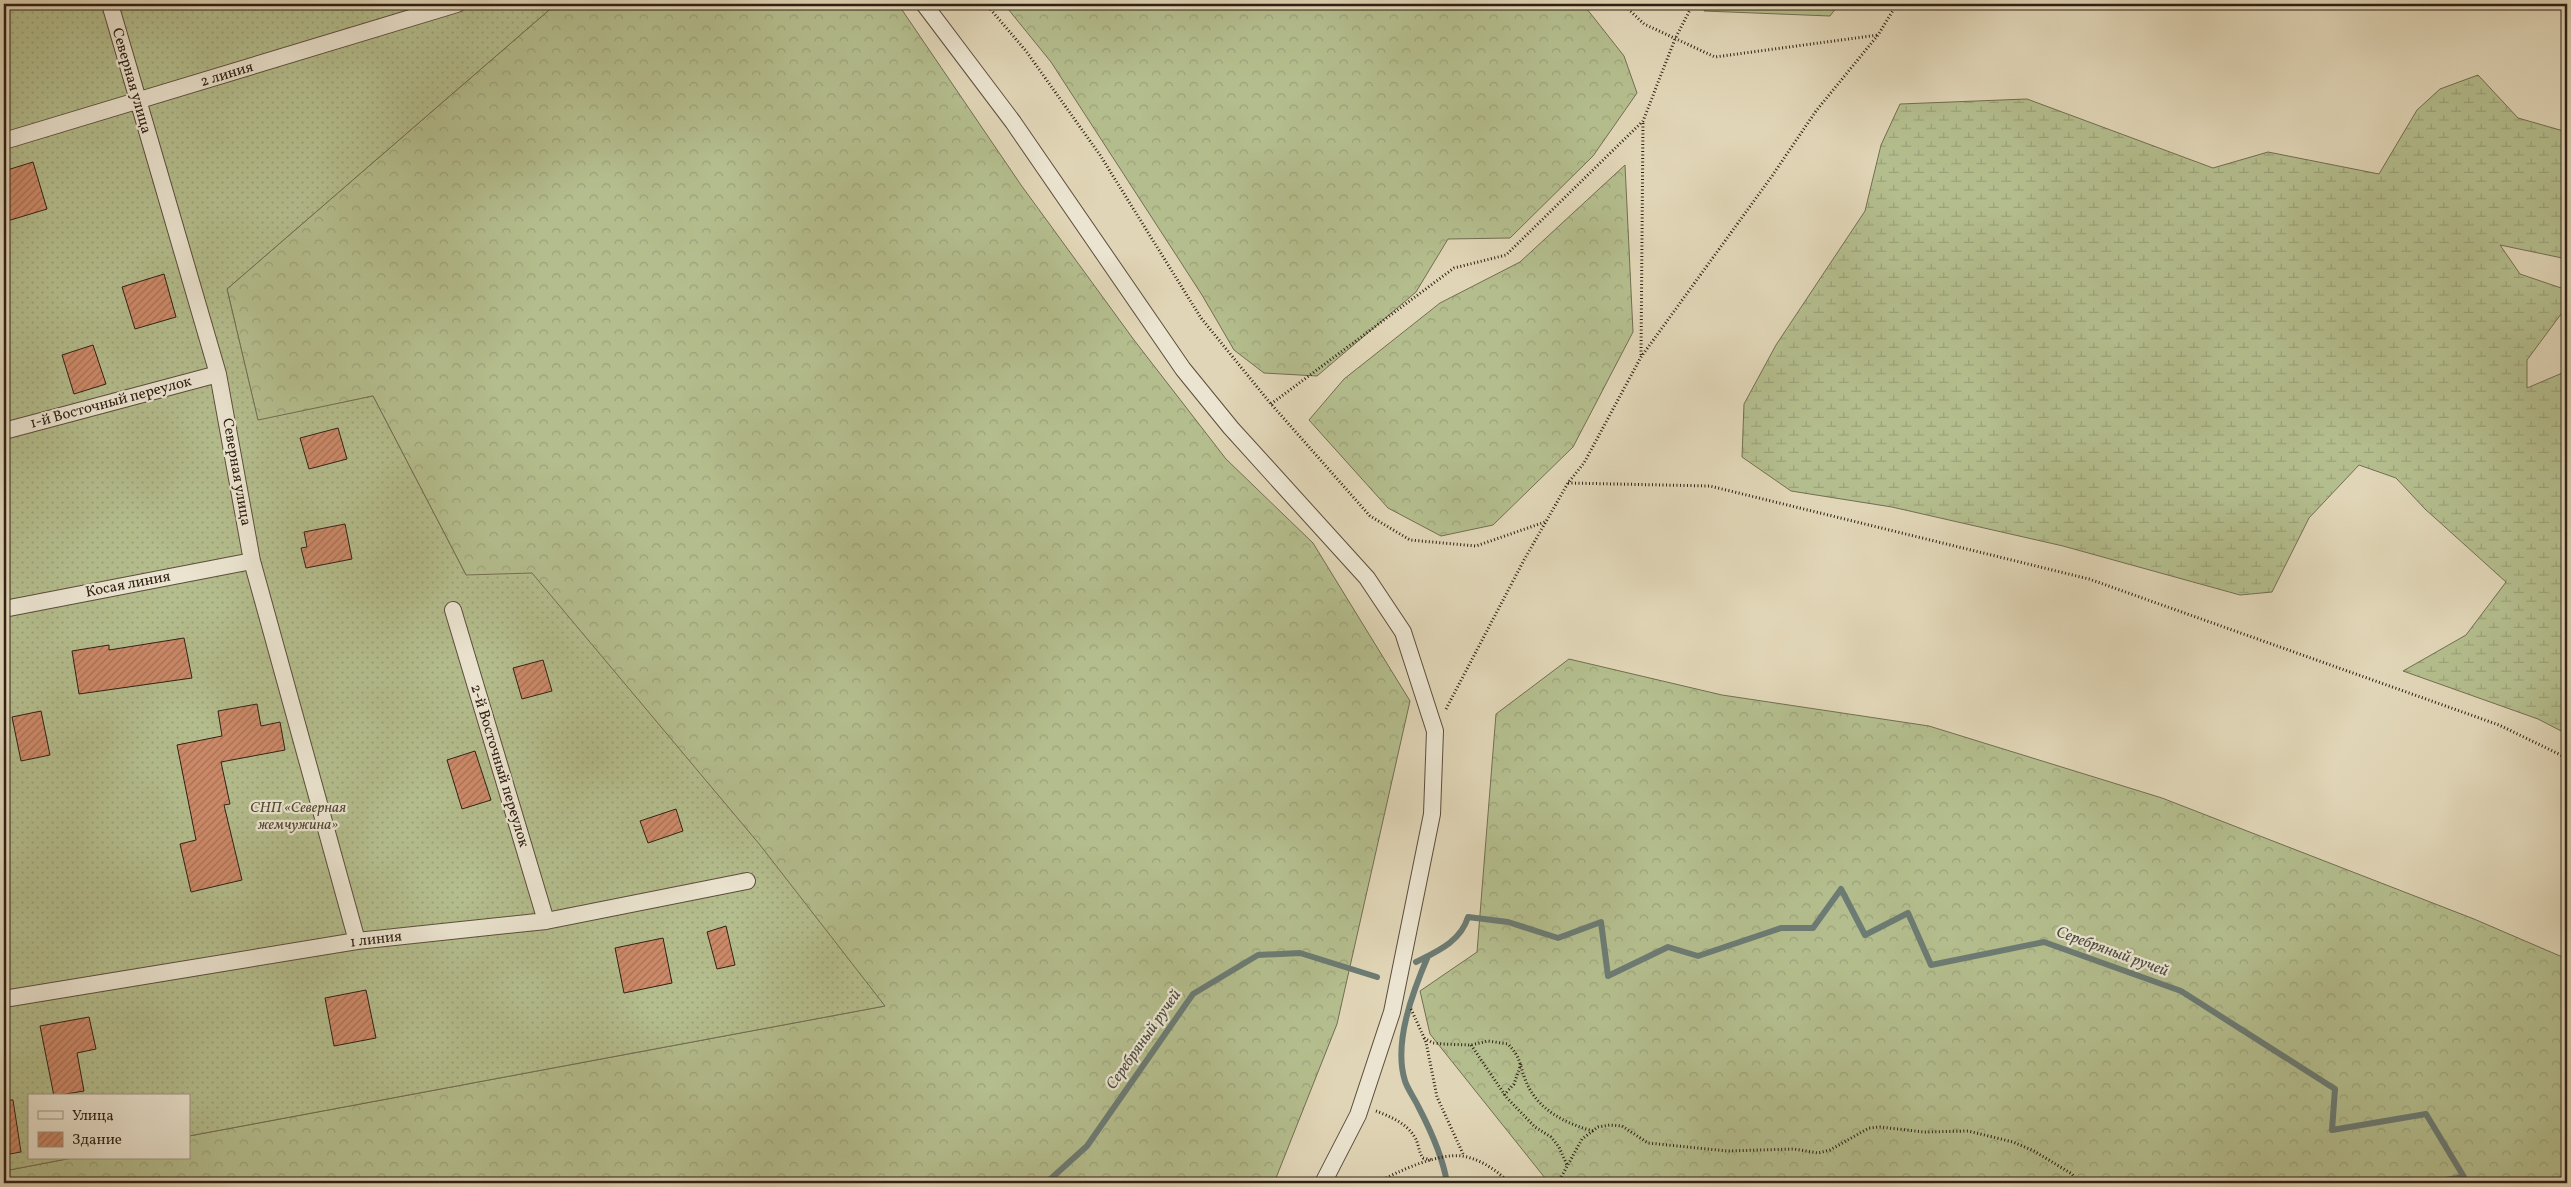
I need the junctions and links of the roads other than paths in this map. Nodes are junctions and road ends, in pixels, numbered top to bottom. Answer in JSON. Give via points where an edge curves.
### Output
{"nodes":[{"id":1,"x":110,"y":4,"type":"edge"},
{"id":2,"x":924,"y":4,"type":"edge"},
{"id":3,"x":453,"y":5,"type":"edge"},
{"id":4,"x":137,"y":103,"type":"junction"},
{"id":5,"x":4,"y":141,"type":"edge"},
{"id":6,"x":218,"y":374,"type":"junction"},
{"id":7,"x":4,"y":431,"type":"edge"},
{"id":8,"x":252,"y":560,"type":"junction"},
{"id":9,"x":4,"y":610,"type":"edge"},
{"id":10,"x":453,"y":610,"type":"dead end"},
{"id":11,"x":747,"y":881,"type":"dead end"},
{"id":12,"x":546,"y":921,"type":"junction"},
{"id":13,"x":357,"y":941,"type":"junction"},
{"id":14,"x":4,"y":1000,"type":"edge"},
{"id":15,"x":1323,"y":1183,"type":"edge"}],
"edges":[{"from":1,"to":4,"type":"street","name":"Северная улица"},
{"from":2,"to":15,"type":"street","via":[[1013,122],[1183,369],[1231,428],[1367,578],[1403,632],[1434,731],[1432,814],[1392,1012],[1362,1106]]},
{"from":3,"to":4,"type":"street","name":"2 линия"},
{"from":4,"to":5,"type":"street","name":"2 линия"},
{"from":4,"to":6,"type":"street","name":"Северная улица"},
{"from":6,"to":7,"type":"street","name":"1-й Восточный переулок"},
{"from":6,"to":8,"type":"street","name":"Северная улица"},
{"from":8,"to":9,"type":"street","name":"Косая линия"},
{"from":8,"to":13,"type":"street","name":"Северная улица"},
{"from":10,"to":12,"type":"street","name":"2-й Восточный переулок"},
{"from":11,"to":12,"type":"street","name":"1 линия"},
{"from":12,"to":13,"type":"street","name":"1 линия"},
{"from":13,"to":14,"type":"street","name":"1 линия"}]}
